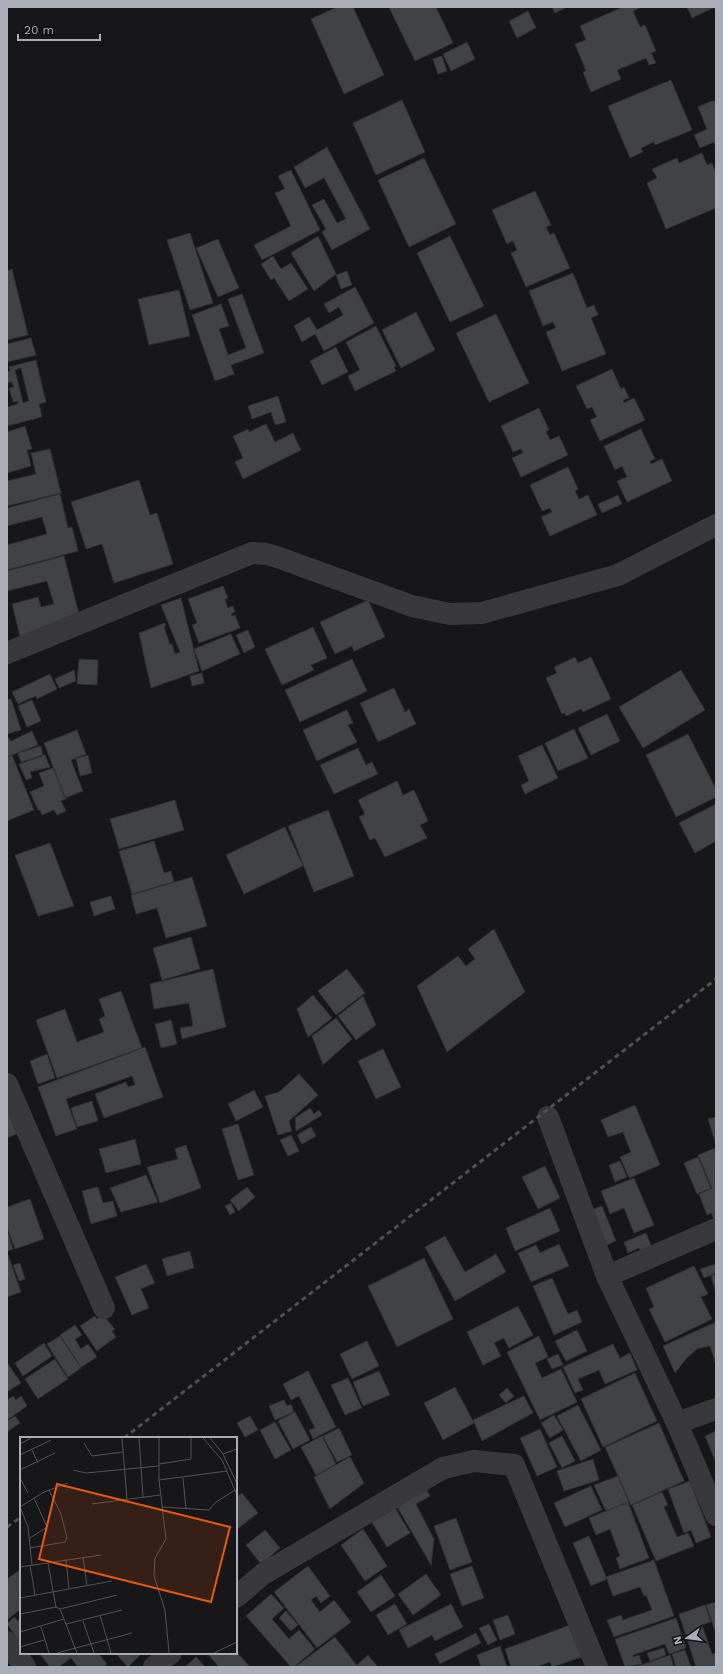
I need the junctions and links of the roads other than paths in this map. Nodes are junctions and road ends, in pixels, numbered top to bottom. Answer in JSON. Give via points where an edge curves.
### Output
{"nodes":[{"id":1,"x":716,"y":525,"type":"edge"},
{"id":2,"x":7,"y":653,"type":"edge"},
{"id":3,"x":7,"y":1084,"type":"edge"},
{"id":4,"x":548,"y":1117,"type":"dead end"},
{"id":5,"x":716,"y":1229,"type":"edge"},
{"id":6,"x":607,"y":1276,"type":"junction"},
{"id":7,"x":104,"y":1308,"type":"dead end"},
{"id":8,"x":716,"y":1409,"type":"edge"},
{"id":9,"x":677,"y":1424,"type":"junction"},
{"id":10,"x":716,"y":1515,"type":"edge"},
{"id":11,"x":237,"y":1596,"type":"edge"},
{"id":12,"x":7,"y":1642,"type":"edge"},
{"id":13,"x":170,"y":1654,"type":"edge"},
{"id":14,"x":25,"y":1667,"type":"edge"},
{"id":15,"x":154,"y":1667,"type":"edge"},
{"id":16,"x":597,"y":1667,"type":"edge"}],
"edges":[{"from":1,"to":2,"type":"street","via":[[618,575],[482,613],[450,614],[412,606],[277,557],[252,553]]},
{"from":3,"to":7,"type":"street"},
{"from":4,"to":6,"type":"street"},
{"from":5,"to":6,"type":"street"},
{"from":6,"to":9,"type":"street"},
{"from":8,"to":9,"type":"street"},
{"from":9,"to":10,"type":"street"},
{"from":11,"to":16,"type":"street","via":[[263,1574],[443,1468],[474,1461],[514,1466]]},
{"from":12,"to":14,"type":"street"},
{"from":13,"to":15,"type":"street"}]}
